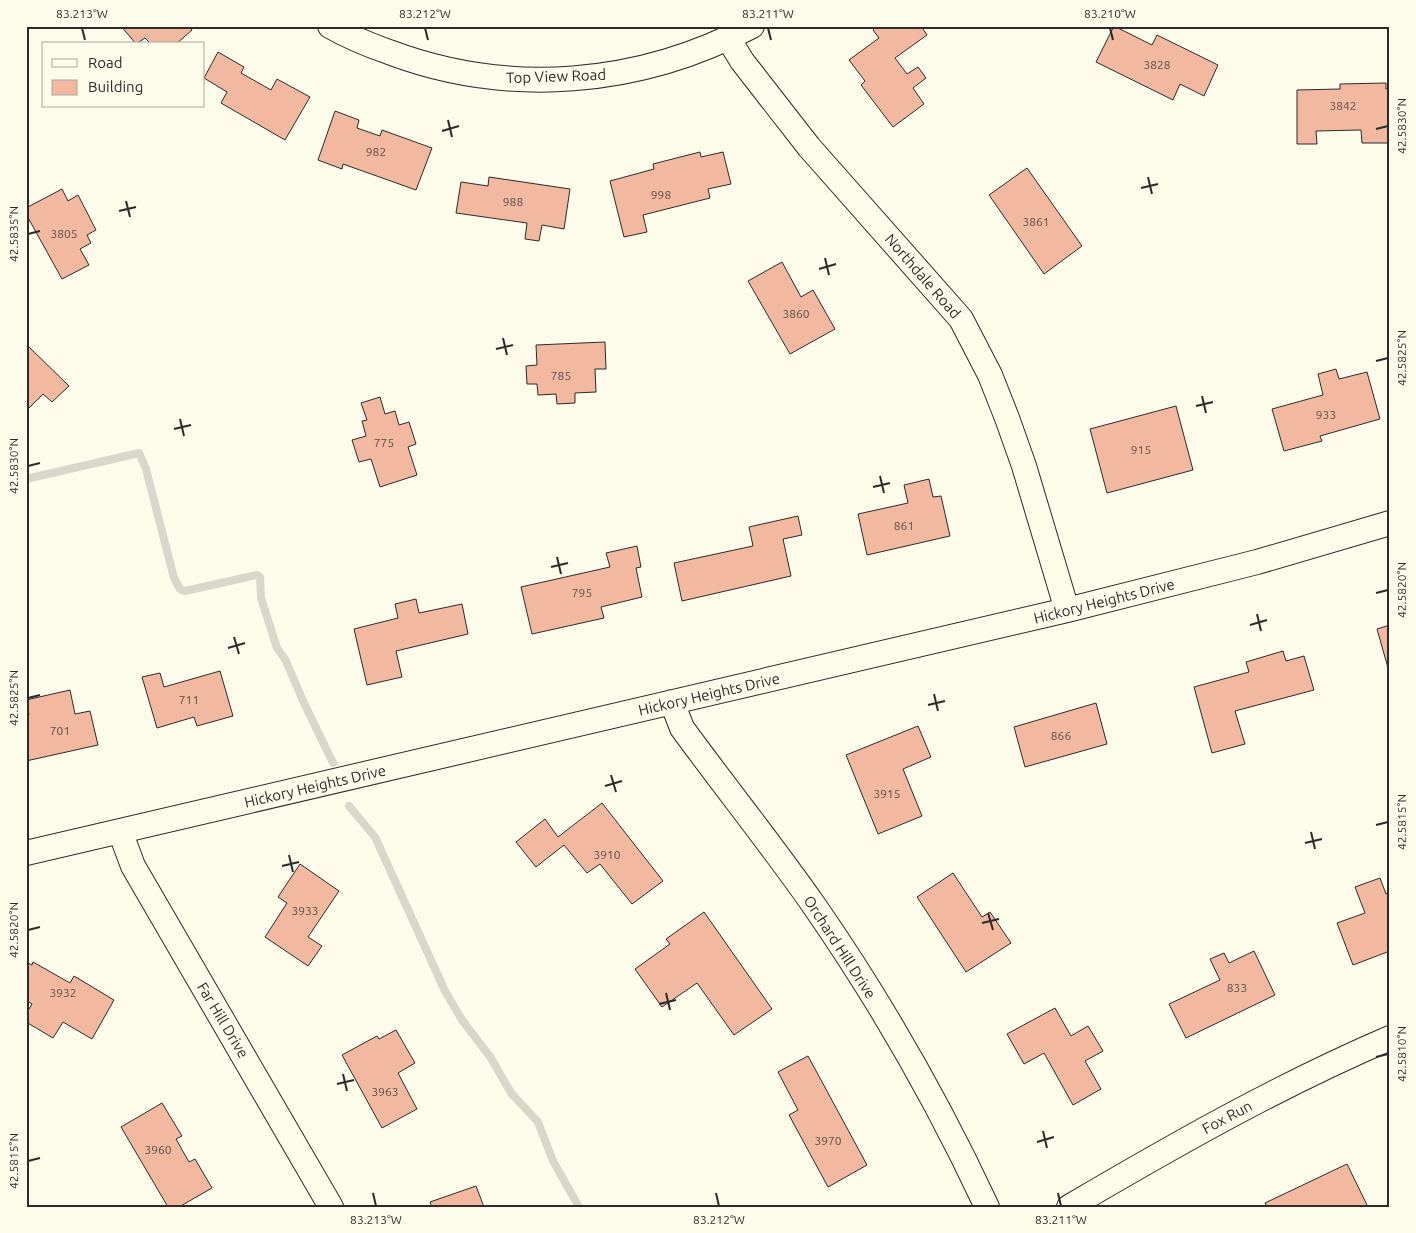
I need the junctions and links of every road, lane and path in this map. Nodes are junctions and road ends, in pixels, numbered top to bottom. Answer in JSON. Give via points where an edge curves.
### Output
{"nodes":[{"id":1,"x":330,"y":26,"type":"edge"},
{"id":2,"x":752,"y":26,"type":"edge"},
{"id":3,"x":728,"y":38,"type":"junction"},
{"id":4,"x":1390,"y":523,"type":"edge"},
{"id":5,"x":1067,"y":610,"type":"junction"},
{"id":6,"x":672,"y":702,"type":"junction"},
{"id":7,"x":120,"y":831,"type":"junction"},
{"id":8,"x":26,"y":853,"type":"edge"},
{"id":9,"x":1390,"y":1038,"type":"edge"},
{"id":10,"x":331,"y":1207,"type":"edge"},
{"id":11,"x":987,"y":1207,"type":"edge"},
{"id":12,"x":1069,"y":1207,"type":"edge"}],
"edges":[{"from":1,"to":3,"type":"street","name":"Top View Road","via":[[405,58],[450,71],[531,81],[620,73],[690,54]]},
{"from":2,"to":3,"type":"street","name":"Top View Road"},
{"from":3,"to":5,"type":"street","name":"Northdale Road","via":[[747,68],[809,147],[943,297],[974,340],[1024,466]]},
{"from":4,"to":5,"type":"street","name":"Hickory Heights Drive","via":[[1257,562]]},
{"from":5,"to":6,"type":"street","name":"Hickory Heights Drive"},
{"from":6,"to":7,"type":"street","name":"Hickory Heights Drive"},
{"from":6,"to":11,"type":"street","name":"Orchard Hill Drive","via":[[682,728],[794,878],[880,1008],[905,1049]]},
{"from":7,"to":8,"type":"street","name":"Hickory Heights Drive"},
{"from":7,"to":10,"type":"street","name":"Far Hill Drive","via":[[142,882]]},
{"from":9,"to":12,"type":"street","name":"Fox Run","via":[[1211,1125]]}]}
